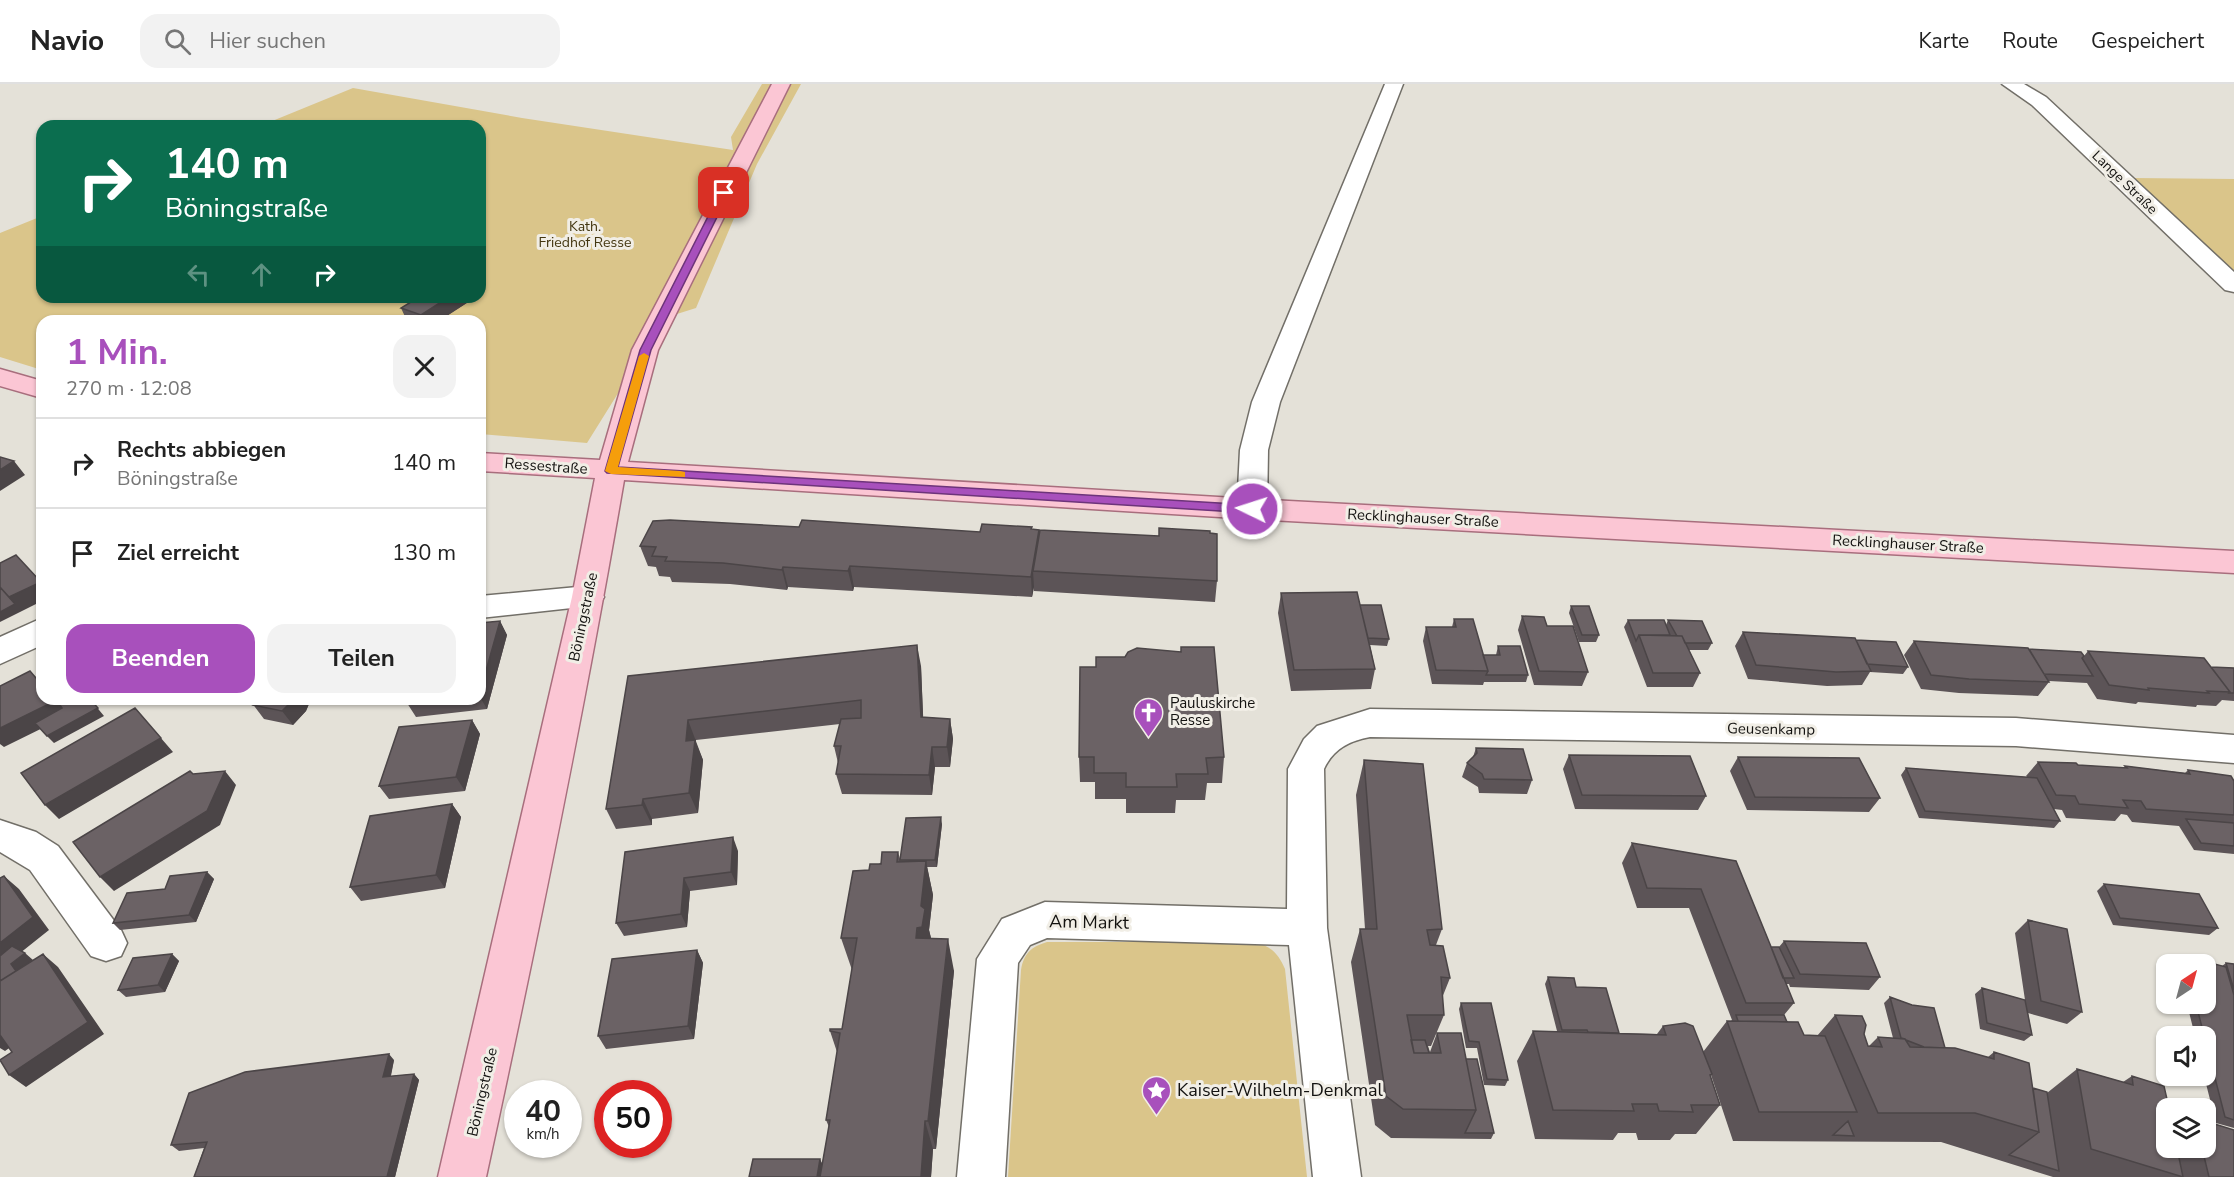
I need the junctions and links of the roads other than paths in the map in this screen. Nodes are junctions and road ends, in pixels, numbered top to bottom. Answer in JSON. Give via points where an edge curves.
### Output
{"nodes":[{"id":1,"x":781,"y":84,"type":"edge"},
{"id":2,"x":1394,"y":84,"type":"edge"},
{"id":3,"x":2011,"y":84,"type":"edge"},
{"id":4,"x":2234,"y":285,"type":"edge"},
{"id":5,"x":0,"y":377,"type":"edge"},
{"id":6,"x":36,"y":388,"type":"edge"},
{"id":7,"x":486,"y":462,"type":"edge"},
{"id":8,"x":611,"y":471,"type":"junction"},
{"id":9,"x":1252,"y":509,"type":"junction"},
{"id":10,"x":2234,"y":562,"type":"edge"},
{"id":11,"x":588,"y":597,"type":"junction"},
{"id":12,"x":486,"y":606,"type":"edge"},
{"id":13,"x":36,"y":633,"type":"edge"},
{"id":14,"x":0,"y":652,"type":"edge"},
{"id":15,"x":2234,"y":749,"type":"edge"},
{"id":16,"x":0,"y":836,"type":"edge"},
{"id":17,"x":1307,"y":928,"type":"junction"},
{"id":18,"x":106,"y":943,"type":"dead end"},
{"id":19,"x":462,"y":1177,"type":"edge"},
{"id":20,"x":981,"y":1177,"type":"edge"},
{"id":21,"x":1337,"y":1177,"type":"edge"}],
"edges":[{"from":1,"to":8,"type":"main road","name":"Böningstraße","via":[[645,350]]},
{"from":2,"to":9,"type":"street","via":[[1266,402],[1254,450]]},
{"from":3,"to":4,"type":"street","name":"Lange Straße","via":[[2039,101]]},
{"from":5,"to":6,"type":"main road"},
{"from":7,"to":8,"type":"main road","name":"Ressestraße"},
{"from":8,"to":9,"type":"main road","name":"Recklinghauser Straße"},
{"from":8,"to":11,"type":"main road","name":"Böningstraße"},
{"from":9,"to":10,"type":"main road","name":"Recklinghauser Straße"},
{"from":11,"to":12,"type":"street"},
{"from":11,"to":19,"type":"main road","name":"Böningstraße"},
{"from":13,"to":14,"type":"street"},
{"from":15,"to":17,"type":"street","name":"Geusenkamp","via":[[2016,732],[1370,723],[1341,729],[1314,748],[1306,769]]},
{"from":16,"to":18,"type":"street","via":[[22,843],[44,858]]},
{"from":17,"to":20,"type":"street","name":"Am Markt","via":[[1045,920],[1016,932],[998,959]]},
{"from":17,"to":21,"type":"street"}]}
